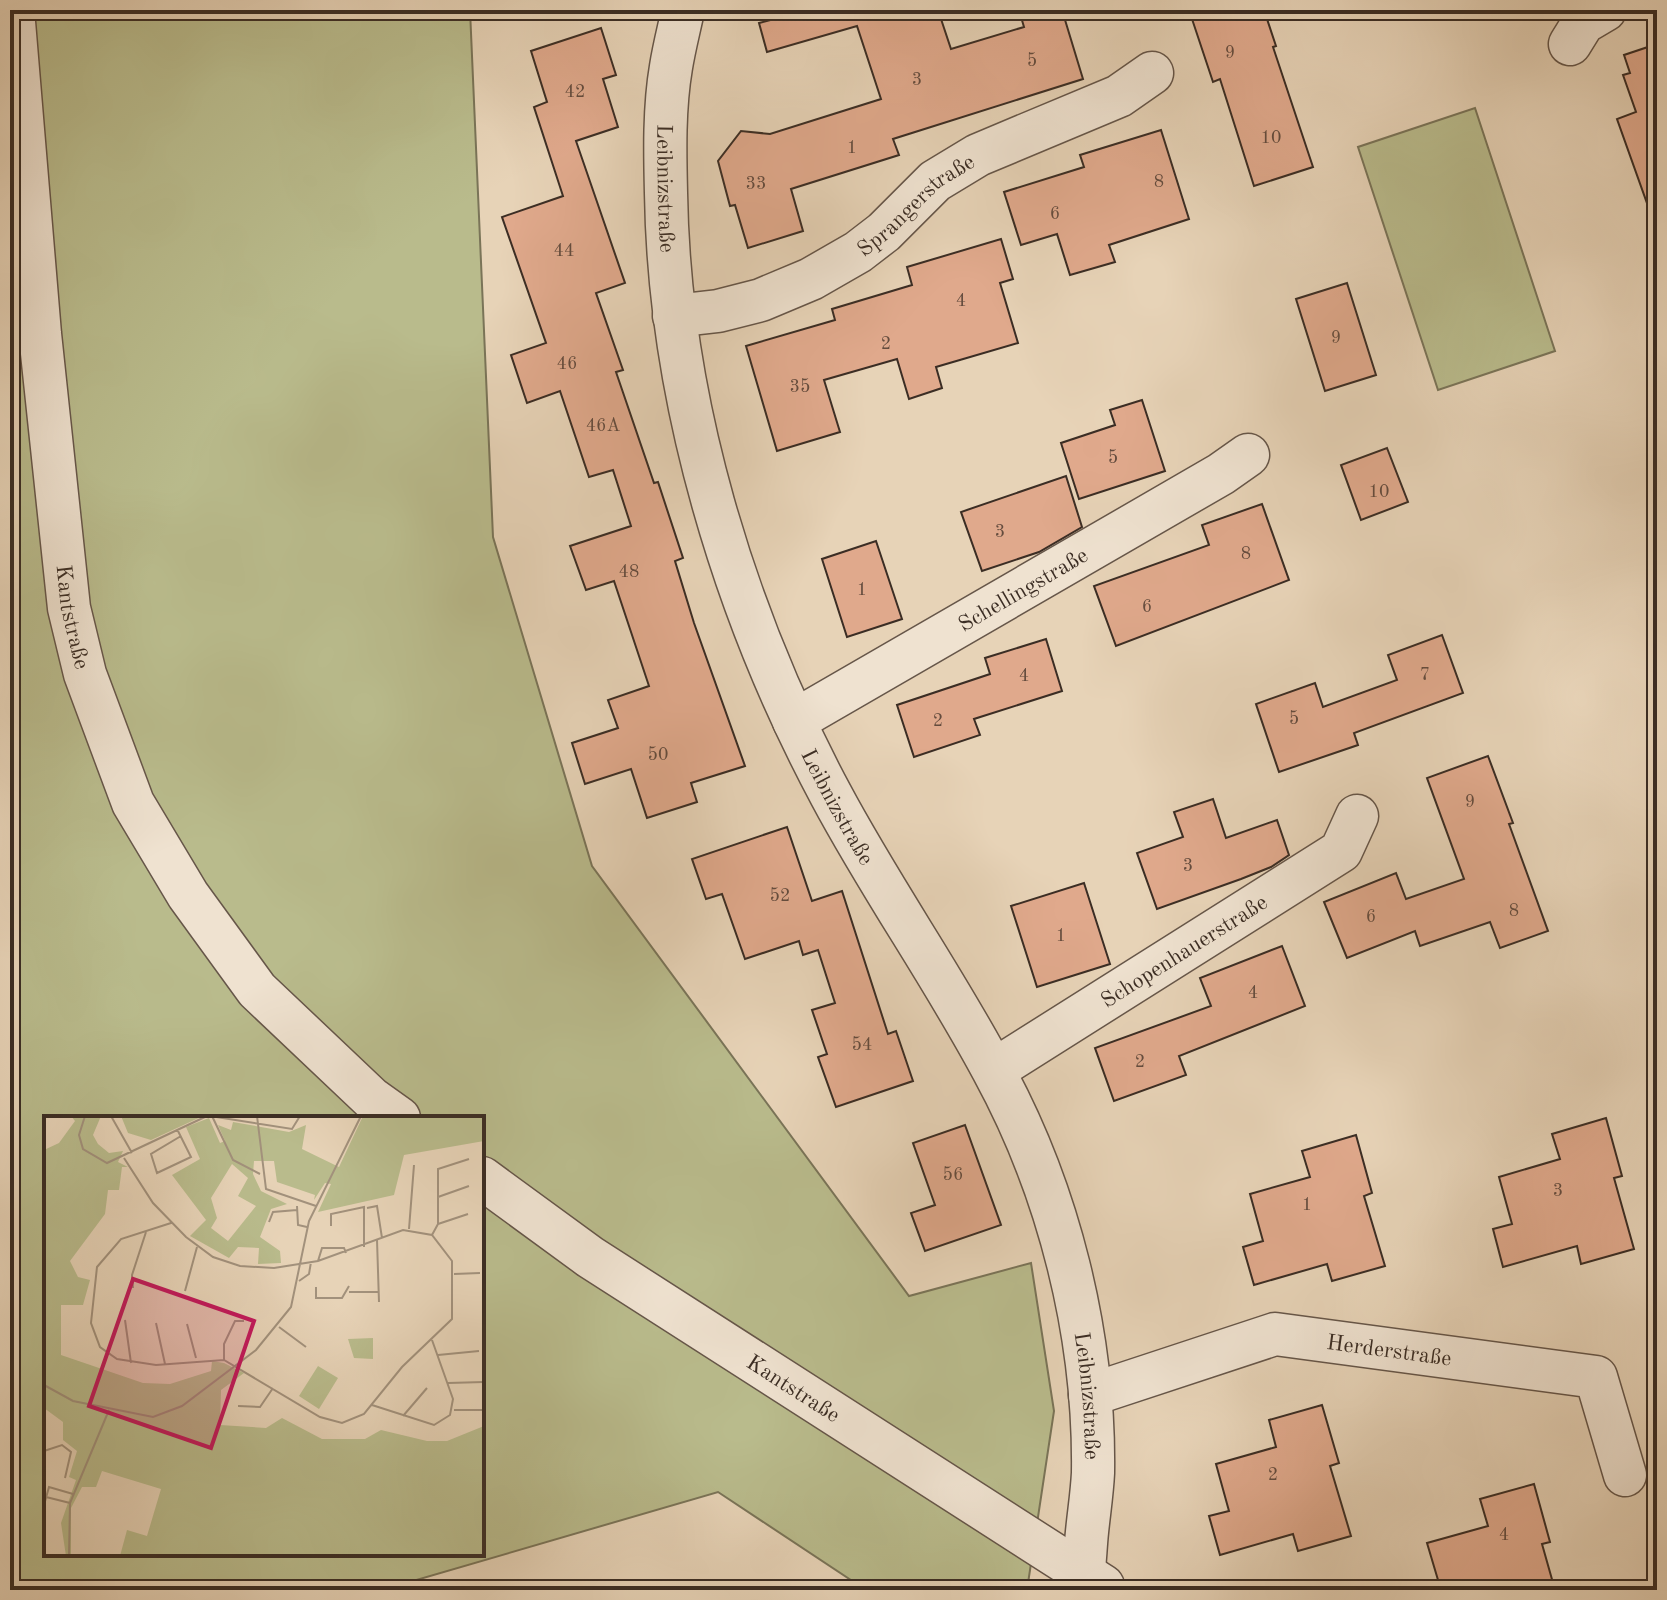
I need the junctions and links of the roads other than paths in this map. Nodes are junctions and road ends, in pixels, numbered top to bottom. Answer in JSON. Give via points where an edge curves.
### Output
{"nodes":[{"id":1,"x":13,"y":10,"type":"edge"},
{"id":2,"x":683,"y":10,"type":"edge"},
{"id":3,"x":1605,"y":10,"type":"edge"},
{"id":4,"x":1570,"y":44,"type":"dead end"},
{"id":5,"x":1152,"y":73,"type":"dead end"},
{"id":6,"x":21,"y":251,"type":"edge"},
{"id":7,"x":674,"y":316,"type":"junction"},
{"id":8,"x":1248,"y":455,"type":"dead end"},
{"id":9,"x":794,"y":721,"type":"junction"},
{"id":10,"x":1357,"y":816,"type":"dead end"},
{"id":11,"x":994,"y":1070,"type":"junction"},
{"id":12,"x":396,"y":1116,"type":"edge"},
{"id":13,"x":484,"y":1179,"type":"edge"},
{"id":14,"x":1090,"y":1395,"type":"junction"},
{"id":15,"x":1625,"y":1475,"type":"dead end"},
{"id":16,"x":1091,"y":1585,"type":"edge"}],
"edges":[{"from":1,"to":6,"type":"street","name":"Kantstraße"},
{"from":2,"to":7,"type":"street","name":"Leibnizstraße","via":[[670,70],[665,142]]},
{"from":3,"to":4,"type":"street","via":[[1583,23]]},
{"from":5,"to":7,"type":"street","name":"Sprangerstraße","via":[[1119,96],[978,155],[935,181],[858,252],[811,279],[747,304]]},
{"from":6,"to":12,"type":"street","name":"Kantstraße","via":[[69,608],[85,674],[133,803],[188,895],[257,990]]},
{"from":7,"to":9,"type":"street","name":"Leibnizstraße","via":[[689,399],[726,540]]},
{"from":8,"to":9,"type":"street","name":"Schellingstraße"},
{"from":9,"to":11,"type":"street","name":"Leibnizstraße","via":[[831,795]]},
{"from":10,"to":11,"type":"street","name":"Schopenhauerstraße","via":[[1341,851]]},
{"from":11,"to":14,"type":"street","name":"Leibnizstraße","via":[[1022,1128],[1069,1269]]},
{"from":13,"to":16,"type":"street","name":"Kantstraße","via":[[590,1257]]},
{"from":14,"to":15,"type":"street","name":"Herderstraße","via":[[1275,1334],[1596,1377]]},
{"from":14,"to":16,"type":"street","name":"Leibnizstraße"}]}
